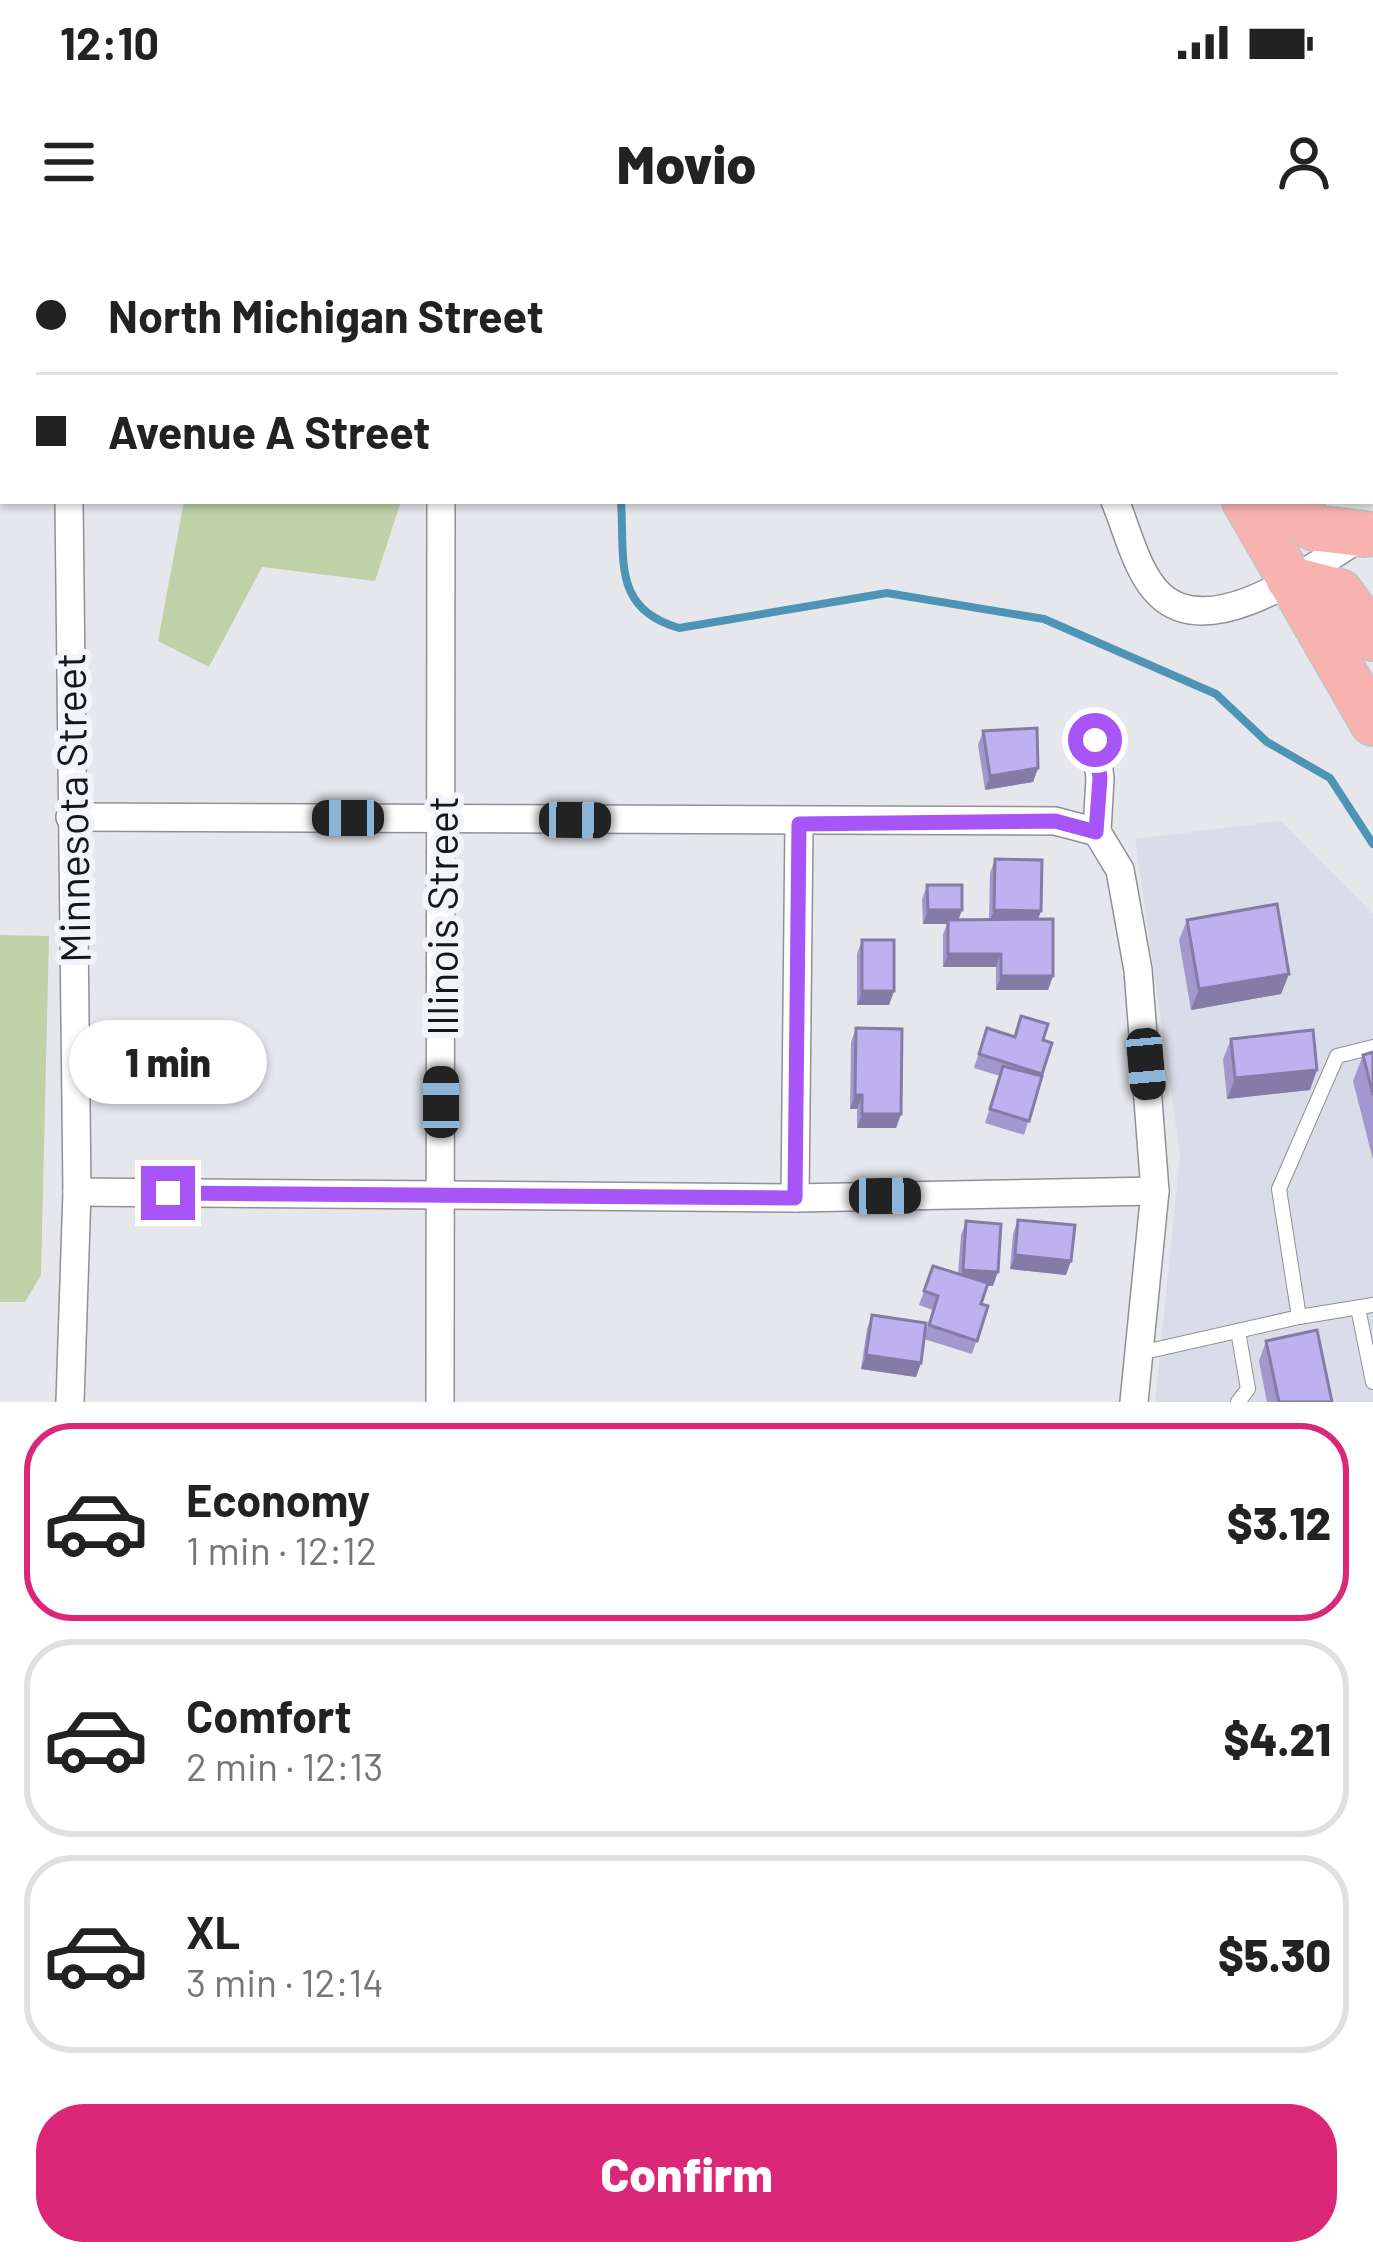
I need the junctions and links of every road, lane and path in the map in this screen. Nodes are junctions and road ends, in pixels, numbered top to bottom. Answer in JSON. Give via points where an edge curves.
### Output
{"nodes":[{"id":1,"x":69,"y":504,"type":"edge"},
{"id":2,"x":441,"y":504,"type":"edge"},
{"id":3,"x":1116,"y":504,"type":"edge"},
{"id":4,"x":1246,"y":504,"type":"edge"},
{"id":5,"x":1295,"y":504,"type":"edge"},
{"id":6,"x":1364,"y":528,"type":"edge"},
{"id":7,"x":1288,"y":580,"type":"junction"},
{"id":8,"x":1373,"y":638,"type":"edge"},
{"id":9,"x":1373,"y":723,"type":"edge"},
{"id":10,"x":1095,"y":740,"type":"dead end"},
{"id":11,"x":70,"y":818,"type":"junction"},
{"id":12,"x":441,"y":818,"type":"junction"},
{"id":13,"x":799,"y":824,"type":"junction"},
{"id":14,"x":1096,"y":832,"type":"junction"},
{"id":15,"x":1373,"y":1047,"type":"edge"},
{"id":16,"x":1155,"y":1191,"type":"junction"},
{"id":17,"x":77,"y":1192,"type":"junction"},
{"id":18,"x":442,"y":1196,"type":"junction"},
{"id":19,"x":795,"y":1198,"type":"junction"},
{"id":20,"x":1365,"y":1306,"type":"edge"},
{"id":21,"x":1298,"y":1317,"type":"junction"},
{"id":22,"x":1238,"y":1331,"type":"junction"},
{"id":23,"x":1140,"y":1353,"type":"junction"},
{"id":24,"x":1373,"y":1382,"type":"edge"},
{"id":25,"x":70,"y":1402,"type":"edge"},
{"id":26,"x":440,"y":1402,"type":"edge"},
{"id":27,"x":1134,"y":1402,"type":"edge"},
{"id":28,"x":1238,"y":1402,"type":"edge"}],
"edges":[{"from":1,"to":11,"type":"street","name":"Minnesota Street"},
{"from":2,"to":12,"type":"street","name":"Illinois Street"},
{"from":3,"to":7,"type":"street","via":[[1149,580],[1174,604],[1223,610]]},
{"from":4,"to":7,"type":"main road"},
{"from":5,"to":6,"type":"main road","via":[[1314,528]]},
{"from":6,"to":7,"type":"street"},
{"from":7,"to":8,"type":"main road","via":[[1340,592]]},
{"from":7,"to":9,"type":"main road"},
{"from":10,"to":14,"type":"street"},
{"from":11,"to":12,"type":"street"},
{"from":11,"to":17,"type":"street","name":"Minnesota Street"},
{"from":12,"to":13,"type":"street"},
{"from":12,"to":18,"type":"street","name":"Illinois Street"},
{"from":13,"to":14,"type":"street","via":[[1055,821]]},
{"from":13,"to":19,"type":"street"},
{"from":14,"to":16,"type":"street","via":[[1120,870],[1132,932]]},
{"from":15,"to":21,"type":"lane","via":[[1337,1056],[1279,1189]]},
{"from":16,"to":19,"type":"street"},
{"from":16,"to":23,"type":"street"},
{"from":17,"to":18,"type":"street"},
{"from":17,"to":25,"type":"street","name":"Minnesota Street"},
{"from":18,"to":19,"type":"street"},
{"from":18,"to":26,"type":"street","name":"Illinois Street"},
{"from":20,"to":21,"type":"lane"},
{"from":20,"to":24,"type":"lane"},
{"from":21,"to":22,"type":"lane"},
{"from":22,"to":23,"type":"lane"},
{"from":22,"to":28,"type":"lane","via":[[1248,1389]]},
{"from":23,"to":27,"type":"street"}]}
